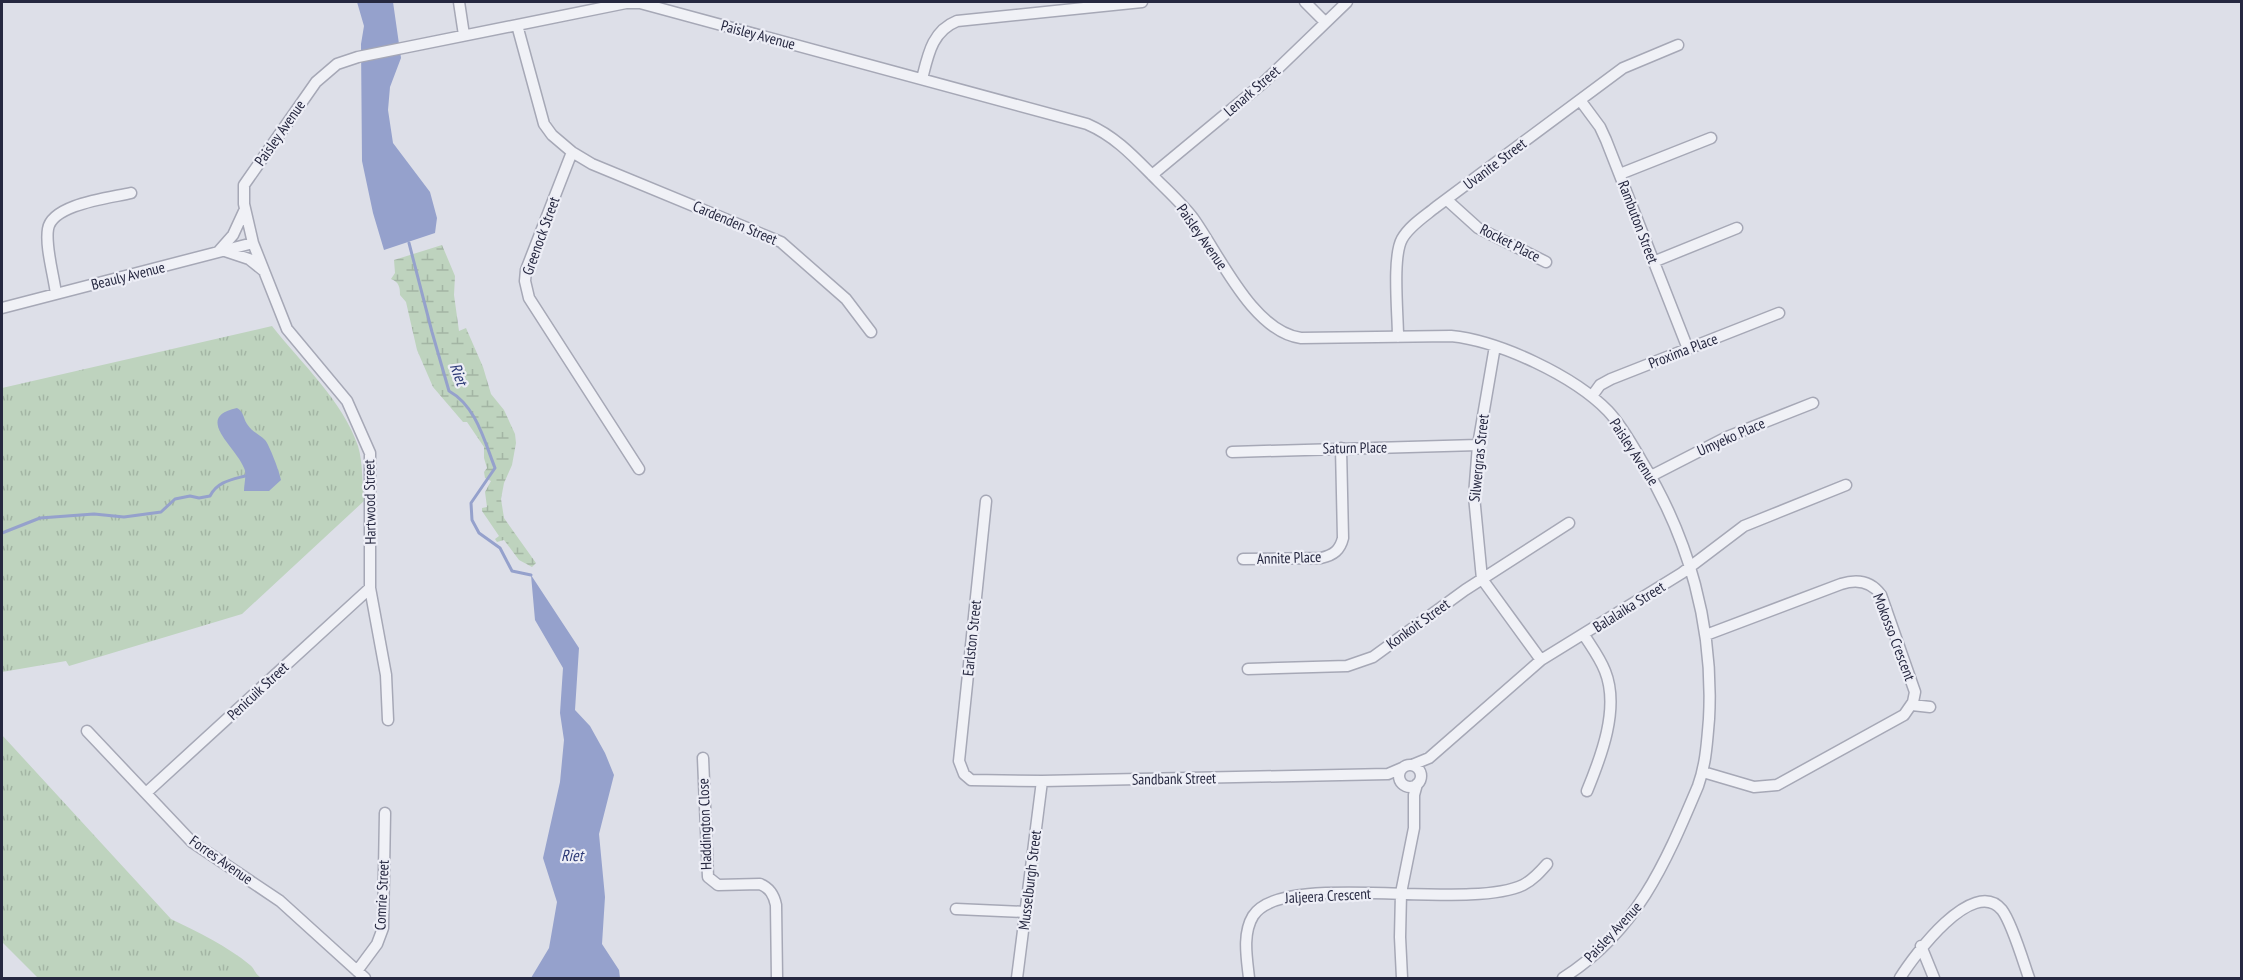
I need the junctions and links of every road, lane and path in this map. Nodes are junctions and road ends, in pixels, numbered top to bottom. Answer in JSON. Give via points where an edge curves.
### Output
{"nodes":[{"id":1,"x":459,"y":2,"type":"edge"},
{"id":2,"x":1142,"y":2,"type":"edge"},
{"id":3,"x":1305,"y":2,"type":"edge"},
{"id":4,"x":1347,"y":2,"type":"edge"},
{"id":5,"x":1326,"y":22,"type":"junction"},
{"id":6,"x":517,"y":25,"type":"junction"},
{"id":7,"x":464,"y":35,"type":"junction"},
{"id":8,"x":1678,"y":45,"type":"dead end"},
{"id":9,"x":922,"y":79,"type":"junction"},
{"id":10,"x":1580,"y":100,"type":"junction"},
{"id":11,"x":1711,"y":138,"type":"dead end"},
{"id":12,"x":572,"y":152,"type":"junction"},
{"id":13,"x":1620,"y":174,"type":"junction"},
{"id":14,"x":1152,"y":176,"type":"junction"},
{"id":15,"x":131,"y":193,"type":"dead end"},
{"id":16,"x":1447,"y":200,"type":"junction"},
{"id":17,"x":245,"y":209,"type":"junction"},
{"id":18,"x":1737,"y":228,"type":"dead end"},
{"id":19,"x":254,"y":243,"type":"junction"},
{"id":20,"x":221,"y":252,"type":"junction"},
{"id":21,"x":1546,"y":262,"type":"dead end"},
{"id":22,"x":1653,"y":262,"type":"junction"},
{"id":23,"x":264,"y":271,"type":"junction"},
{"id":24,"x":56,"y":294,"type":"junction"},
{"id":25,"x":2,"y":308,"type":"edge"},
{"id":26,"x":1779,"y":313,"type":"dead end"},
{"id":27,"x":871,"y":332,"type":"dead end"},
{"id":28,"x":1398,"y":337,"type":"junction"},
{"id":29,"x":1495,"y":346,"type":"junction"},
{"id":30,"x":1688,"y":349,"type":"junction"},
{"id":31,"x":1592,"y":396,"type":"junction"},
{"id":32,"x":1813,"y":403,"type":"dead end"},
{"id":33,"x":1478,"y":445,"type":"junction"},
{"id":34,"x":1341,"y":448,"type":"junction"},
{"id":35,"x":1232,"y":452,"type":"dead end"},
{"id":36,"x":639,"y":469,"type":"dead end"},
{"id":37,"x":1651,"y":476,"type":"junction"},
{"id":38,"x":1846,"y":485,"type":"dead end"},
{"id":39,"x":986,"y":501,"type":"dead end"},
{"id":40,"x":1569,"y":523,"type":"dead end"},
{"id":41,"x":1243,"y":559,"type":"dead end"},
{"id":42,"x":1690,"y":566,"type":"junction"},
{"id":43,"x":1482,"y":579,"type":"junction"},
{"id":44,"x":370,"y":588,"type":"junction"},
{"id":45,"x":1584,"y":635,"type":"junction"},
{"id":46,"x":1706,"y":636,"type":"junction"},
{"id":47,"x":1541,"y":660,"type":"junction"},
{"id":48,"x":1248,"y":669,"type":"dead end"},
{"id":49,"x":1912,"y":705,"type":"junction"},
{"id":50,"x":1930,"y":707,"type":"dead end"},
{"id":51,"x":388,"y":720,"type":"dead end"},
{"id":52,"x":87,"y":730,"type":"dead end"},
{"id":53,"x":703,"y":758,"type":"dead end"},
{"id":54,"x":1429,"y":758,"type":"junction"},
{"id":55,"x":1407,"y":766,"type":"junction"},
{"id":56,"x":1703,"y":772,"type":"junction"},
{"id":57,"x":964,"y":774,"type":"joint"},
{"id":58,"x":1388,"y":774,"type":"junction"},
{"id":59,"x":1042,"y":781,"type":"junction"},
{"id":60,"x":1412,"y":784,"type":"junction"},
{"id":61,"x":1587,"y":791,"type":"dead end"},
{"id":62,"x":146,"y":793,"type":"junction"},
{"id":63,"x":385,"y":813,"type":"dead end"},
{"id":64,"x":1547,"y":864,"type":"dead end"},
{"id":65,"x":1401,"y":893,"type":"junction"},
{"id":66,"x":956,"y":909,"type":"dead end"},
{"id":67,"x":1026,"y":912,"type":"junction"},
{"id":68,"x":1921,"y":946,"type":"junction"},
{"id":69,"x":361,"y":975,"type":"edge"},
{"id":70,"x":777,"y":978,"type":"edge"},
{"id":71,"x":1017,"y":978,"type":"edge"},
{"id":72,"x":1249,"y":978,"type":"edge"},
{"id":73,"x":1402,"y":978,"type":"edge"},
{"id":74,"x":1563,"y":978,"type":"edge"},
{"id":75,"x":1899,"y":978,"type":"edge"},
{"id":76,"x":1934,"y":978,"type":"edge"},
{"id":77,"x":2029,"y":978,"type":"edge"}],
"edges":[{"from":1,"to":7,"type":"street"},
{"from":2,"to":9,"type":"street","via":[[957,21],[935,38]]},
{"from":3,"to":5,"type":"street"},
{"from":4,"to":5,"type":"street","name":"Lenark Street"},
{"from":5,"to":14,"type":"street","name":"Lenark Street","via":[[1263,83]]},
{"from":6,"to":7,"type":"street","name":"Paisley Avenue"},
{"from":6,"to":9,"type":"street","name":"Paisley Avenue","via":[[640,3]]},
{"from":6,"to":12,"type":"street","via":[[544,124]]},
{"from":7,"to":17,"type":"street","name":"Paisley Avenue","via":[[337,64],[316,82],[247,180]]},
{"from":8,"to":10,"type":"street","name":"Uvanite Street","via":[[1628,65]]},
{"from":9,"to":14,"type":"street","name":"Paisley Avenue","via":[[1094,127],[1119,142]]},
{"from":10,"to":13,"type":"street","name":"Rambuton Street","via":[[1603,132]]},
{"from":10,"to":16,"type":"street","name":"Uvanite Street"},
{"from":11,"to":13,"type":"street"},
{"from":12,"to":27,"type":"street","name":"Cardenden Street","via":[[592,164],[781,242],[836,289]]},
{"from":12,"to":36,"type":"street","name":"Greenock Street","via":[[526,270],[525,287]]},
{"from":13,"to":22,"type":"street","name":"Rambuton Street"},
{"from":14,"to":28,"type":"street","name":"Paisley Avenue","via":[[1191,216],[1235,284],[1275,328],[1301,338]]},
{"from":15,"to":24,"type":"street","via":[[68,208],[53,217],[48,240]]},
{"from":16,"to":21,"type":"street","name":"Rocket Place","via":[[1478,228]]},
{"from":16,"to":28,"type":"street","name":"Uvanite Street","via":[[1408,230],[1400,245]]},
{"from":17,"to":19,"type":"street","name":"Paisley Avenue"},
{"from":17,"to":20,"type":"street"},
{"from":18,"to":22,"type":"street"},
{"from":19,"to":20,"type":"street","name":"Beauly Avenue"},
{"from":19,"to":23,"type":"street","name":"Hartwood Street"},
{"from":20,"to":23,"type":"street","via":[[249,259]]},
{"from":20,"to":24,"type":"street","name":"Beauly Avenue"},
{"from":22,"to":30,"type":"street","name":"Rambuton Street"},
{"from":23,"to":44,"type":"street","name":"Hartwood Street","via":[[287,329],[347,401],[370,453]]},
{"from":24,"to":25,"type":"street","name":"Beauly Avenue"},
{"from":26,"to":30,"type":"street","name":"Proxima Place"},
{"from":28,"to":29,"type":"street","name":"Paisley Avenue","via":[[1451,336]]},
{"from":29,"to":31,"type":"street","name":"Paisley Avenue","via":[[1562,377]]},
{"from":29,"to":33,"type":"street","name":"Silwergras Street"},
{"from":30,"to":31,"type":"street","name":"Proxima Place","via":[[1604,382]]},
{"from":31,"to":37,"type":"street","name":"Paisley Avenue","via":[[1624,430]]},
{"from":32,"to":37,"type":"street","name":"Umyeko Place","via":[[1710,444]]},
{"from":33,"to":34,"type":"street","name":"Saturn Place"},
{"from":33,"to":43,"type":"street","name":"Silwergras Street","via":[[1474,496]]},
{"from":34,"to":35,"type":"street","name":"Saturn Place"},
{"from":34,"to":41,"type":"street","name":"Annite Place","via":[[1343,538],[1339,549],[1321,558]]},
{"from":37,"to":42,"type":"street","name":"Paisley Avenue","via":[[1676,526]]},
{"from":38,"to":42,"type":"street","name":"Balalaika Street","via":[[1744,526]]},
{"from":39,"to":57,"type":"street","name":"Earlston Street","via":[[959,754]]},
{"from":40,"to":43,"type":"street","name":"Konkoit Street"},
{"from":42,"to":45,"type":"street","name":"Balalaika Street"},
{"from":42,"to":46,"type":"street","name":"Paisley Avenue"},
{"from":43,"to":47,"type":"street"},
{"from":43,"to":48,"type":"street","name":"Konkoit Street","via":[[1364,661],[1347,666]]},
{"from":44,"to":51,"type":"street","name":"Hartwood Street","via":[[386,675]]},
{"from":44,"to":62,"type":"street","name":"Penicuik Street"},
{"from":45,"to":47,"type":"street","name":"Balalaika Street"},
{"from":45,"to":61,"type":"street","via":[[1602,665],[1609,687],[1604,748]]},
{"from":46,"to":49,"type":"street","name":"Mokosso Crescent","via":[[1841,584],[1864,582],[1877,589],[1886,606],[1912,679]]},
{"from":46,"to":56,"type":"street","name":"Paisley Avenue","via":[[1709,711]]},
{"from":47,"to":54,"type":"street","name":"Balalaika Street"},
{"from":49,"to":50,"type":"street"},
{"from":49,"to":56,"type":"street","via":[[1904,715],[1777,785],[1754,787]]},
{"from":52,"to":62,"type":"street","name":"Forres Avenue"},
{"from":53,"to":70,"type":"street","name":"Haddington Close","via":[[708,877],[718,885],[759,884],[773,894]]},
{"from":54,"to":55,"type":"street","name":"Balalaika Street"},
{"from":54,"to":60,"type":"street","name":"Balalaika Street"},
{"from":55,"to":58,"type":"street","name":"Sandbank Street"},
{"from":55,"to":60,"type":"street","via":[[1399,775]]},
{"from":55,"to":60,"type":"street","via":[[1419,768]]},
{"from":56,"to":74,"type":"street","name":"Paisley Avenue","via":[[1664,863],[1640,904],[1604,946]]},
{"from":57,"to":59,"type":"street","name":"Sandbank Street","via":[[978,782]]},
{"from":58,"to":59,"type":"street","name":"Sandbank Street"},
{"from":58,"to":60,"type":"street"},
{"from":59,"to":67,"type":"street","name":"Musselburgh Street"},
{"from":60,"to":65,"type":"street","name":"Balalaika Street","via":[[1414,828]]},
{"from":62,"to":69,"type":"street","name":"Forres Avenue","via":[[192,842],[275,897]]},
{"from":63,"to":69,"type":"street","name":"Comrie Street","via":[[383,928]]},
{"from":64,"to":65,"type":"street","name":"Jaljeera Crescent","via":[[1523,885],[1493,893]]},
{"from":65,"to":72,"type":"street","name":"Jaljeera Crescent","via":[[1304,895],[1265,904],[1249,923]]},
{"from":65,"to":73,"type":"street","name":"Balalaika Street"},
{"from":66,"to":67,"type":"street"},
{"from":67,"to":71,"type":"street","name":"Musselburgh Street"},
{"from":68,"to":75,"type":"street"},
{"from":68,"to":76,"type":"street"},
{"from":68,"to":77,"type":"street","via":[[1971,904],[1991,902],[2005,915]]}]}
